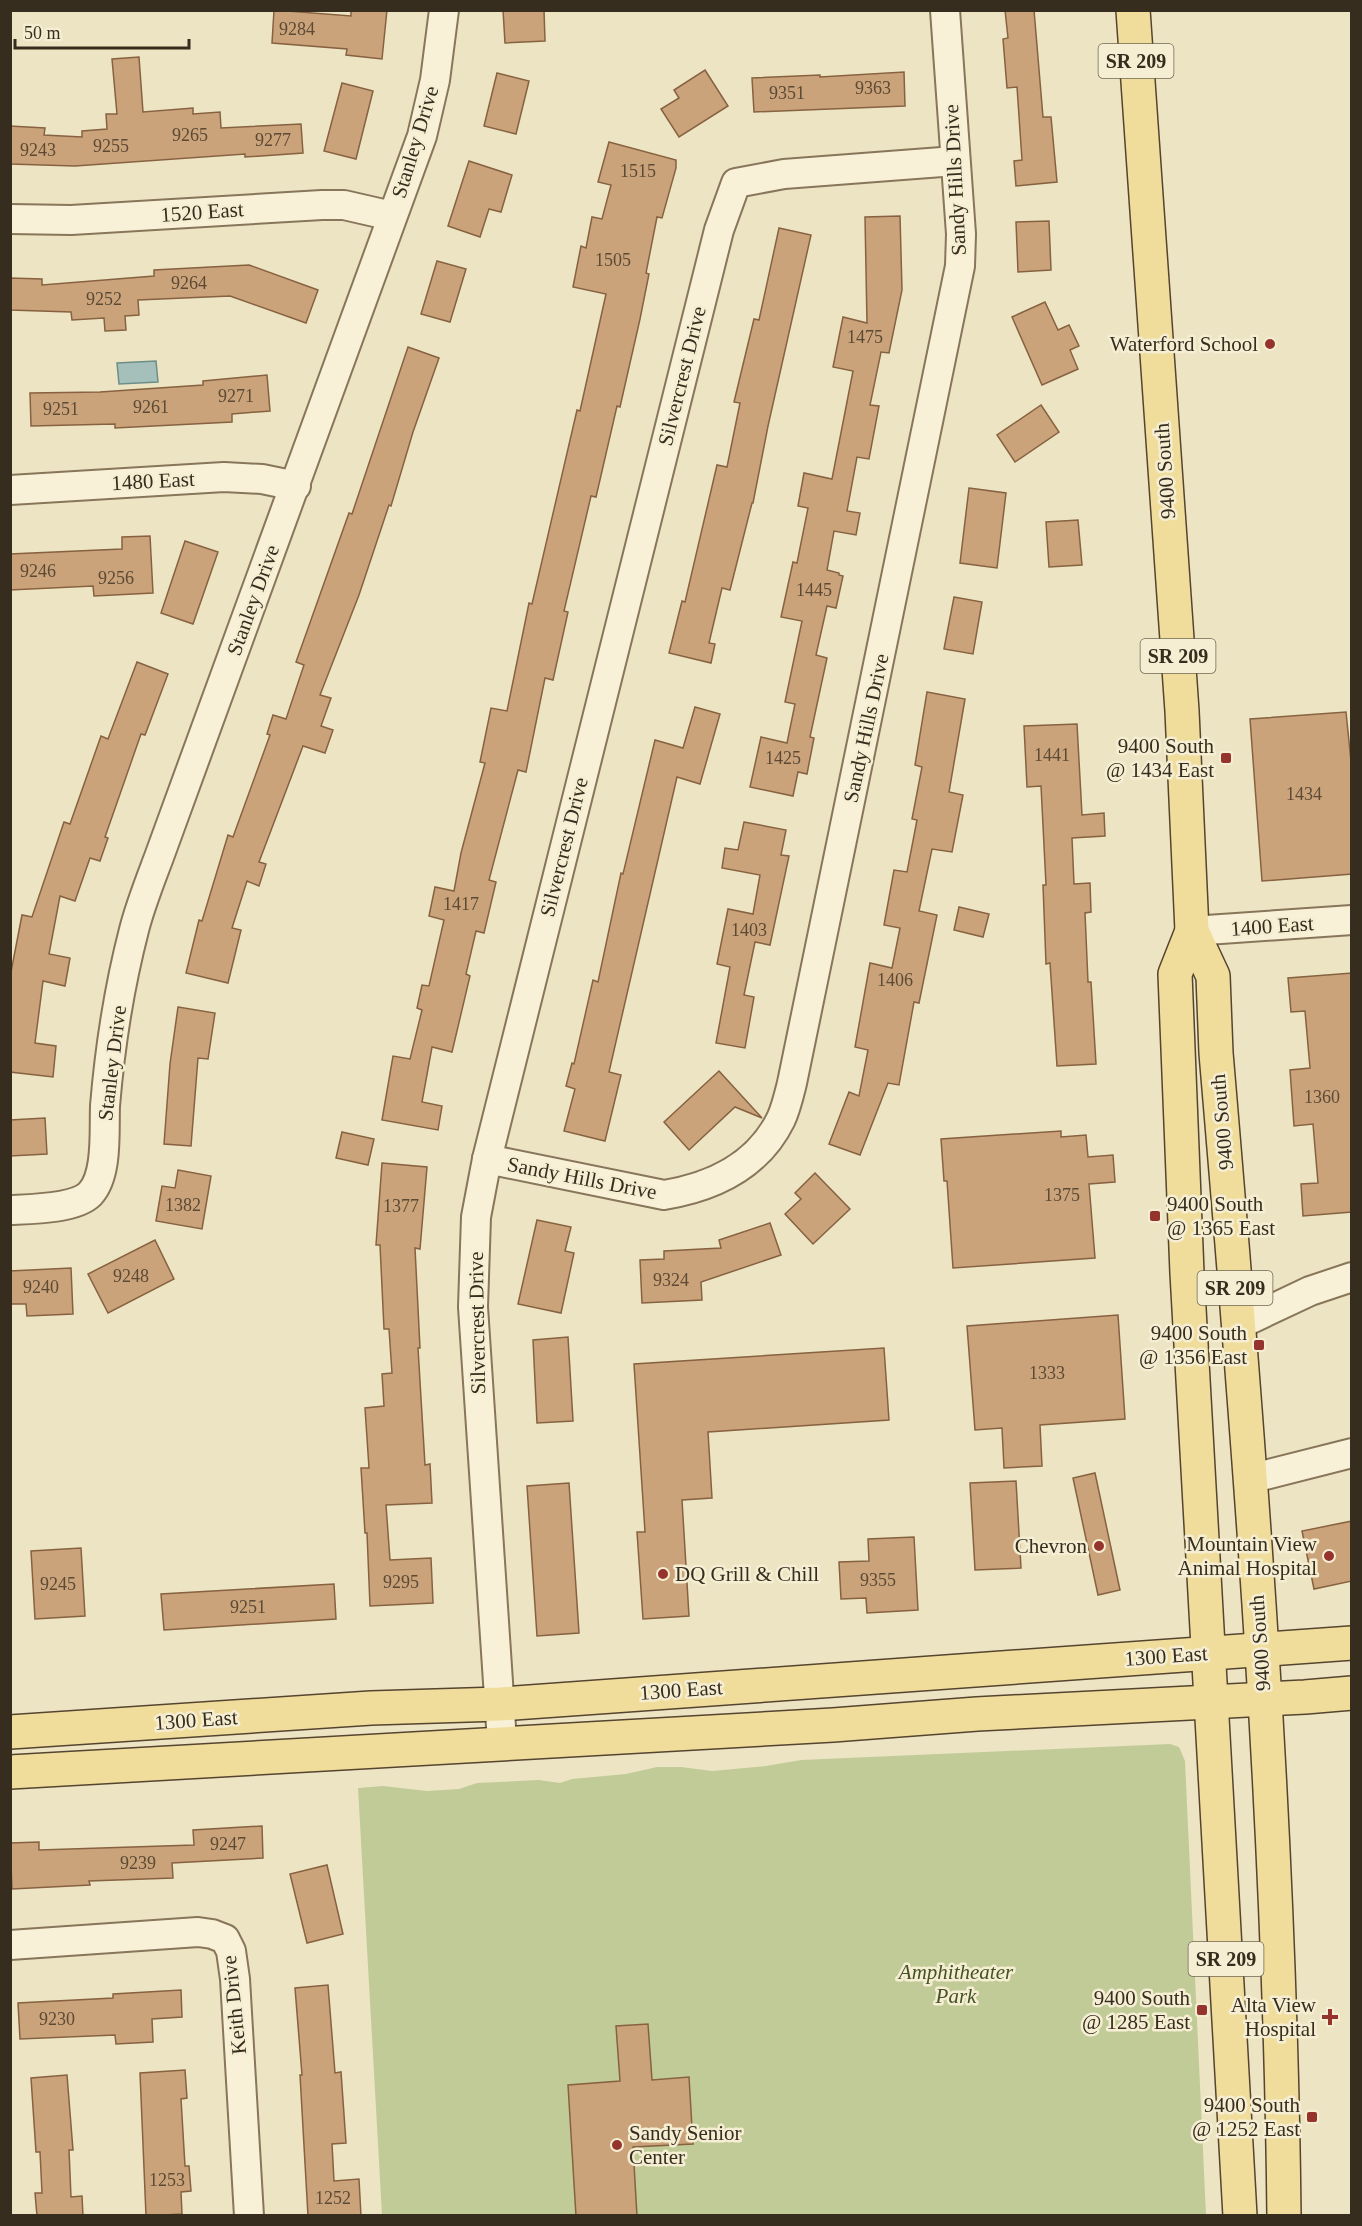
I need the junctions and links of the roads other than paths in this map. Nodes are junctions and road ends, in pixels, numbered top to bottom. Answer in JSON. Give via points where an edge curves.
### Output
{"nodes":[{"id":1,"x":444,"y":10,"type":"edge"},
{"id":2,"x":945,"y":10,"type":"edge"},
{"id":3,"x":1133,"y":10,"type":"edge"},
{"id":4,"x":955,"y":161,"type":"junction"},
{"id":5,"x":392,"y":216,"type":"junction"},
{"id":6,"x":10,"y":219,"type":"edge"},
{"id":7,"x":296,"y":486,"type":"junction"},
{"id":8,"x":10,"y":490,"type":"edge"},
{"id":9,"x":1352,"y":920,"type":"edge"},
{"id":10,"x":1192,"y":931,"type":"junction"},
{"id":11,"x":487,"y":1159,"type":"junction"},
{"id":12,"x":10,"y":1210,"type":"edge"},
{"id":13,"x":1352,"y":1277,"type":"edge"},
{"id":14,"x":1238,"y":1325,"type":"junction"},
{"id":15,"x":1352,"y":1453,"type":"edge"},
{"id":16,"x":1249,"y":1479,"type":"junction"},
{"id":17,"x":1352,"y":1643,"type":"edge"},
{"id":18,"x":1261,"y":1649,"type":"junction"},
{"id":19,"x":1209,"y":1653,"type":"junction"},
{"id":20,"x":1352,"y":1693,"type":"edge"},
{"id":21,"x":1264,"y":1699,"type":"junction"},
{"id":22,"x":1212,"y":1702,"type":"junction"},
{"id":23,"x":500,"y":1704,"type":"junction"},
{"id":24,"x":10,"y":1732,"type":"edge"},
{"id":25,"x":502,"y":1742,"type":"junction"},
{"id":26,"x":10,"y":1772,"type":"edge"},
{"id":27,"x":10,"y":1945,"type":"edge"},
{"id":28,"x":249,"y":2216,"type":"edge"},
{"id":29,"x":1240,"y":2216,"type":"edge"},
{"id":30,"x":1284,"y":2216,"type":"edge"}],
"edges":[{"from":1,"to":5,"type":"street","name":"Stanley Drive","via":[[435,80],[422,136]]},
{"from":2,"to":4,"type":"street","name":"Sandy Hills Drive"},
{"from":3,"to":10,"type":"main road","name":"9400 South","number":"SR 209","via":[[1182,711]]},
{"from":4,"to":11,"type":"street","name":"Silvercrest Drive","via":[[784,174],[736,183],[719,230]]},
{"from":4,"to":11,"type":"street","name":"Sandy Hills Drive","via":[[961,234],[954,301],[792,1083],[781,1118],[763,1147],[743,1166],[689,1191],[664,1195]]},
{"from":5,"to":6,"type":"street","name":"1520 East","via":[[344,205],[322,205],[71,220]]},
{"from":5,"to":7,"type":"street","name":"Stanley Drive"},
{"from":7,"to":8,"type":"street","name":"1480 East","via":[[224,477]]},
{"from":7,"to":12,"type":"street","name":"Stanley Drive","via":[[135,928],[110,1052],[101,1175],[89,1194],[73,1203]]},
{"from":9,"to":10,"type":"street","name":"1400 East"},
{"from":10,"to":14,"type":"main road","name":"9400 South","number":"SR 209","via":[[1213,976]]},
{"from":10,"to":19,"type":"main road","name":"9400 South","number":"SR 209","via":[[1175,974]]},
{"from":11,"to":23,"type":"street","name":"Silvercrest Drive","via":[[476,1217],[473,1307]]},
{"from":13,"to":14,"type":"street"},
{"from":14,"to":16,"type":"main road","name":"9400 South","number":"SR 209"},
{"from":15,"to":16,"type":"street"},
{"from":16,"to":18,"type":"main road","name":"9400 South","number":"SR 209"},
{"from":17,"to":18,"type":"main road","name":"1300 East"},
{"from":18,"to":19,"type":"main road","name":"1300 East"},
{"from":18,"to":21,"type":"main road","name":"9400 South","number":"SR 209"},
{"from":19,"to":22,"type":"main road","name":"9400 South","number":"SR 209"},
{"from":19,"to":23,"type":"main road","name":"1300 East"},
{"from":20,"to":21,"type":"main road","name":"1300 East"},
{"from":21,"to":22,"type":"main road","name":"1300 East"},
{"from":21,"to":30,"type":"main road","name":"9400 South","number":"SR 209","via":[[1280,1979]]},
{"from":22,"to":25,"type":"main road","name":"1300 East"},
{"from":22,"to":29,"type":"main road","name":"9400 South","number":"SR 209"},
{"from":23,"to":24,"type":"main road","name":"1300 East","via":[[371,1708]]},
{"from":23,"to":25,"type":"street","name":"Silvercrest Drive"},
{"from":25,"to":26,"type":"main road","name":"1300 East"},
{"from":27,"to":28,"type":"street","name":"Keith Drive","via":[[198,1932],[225,1939],[235,1979]]}]}
